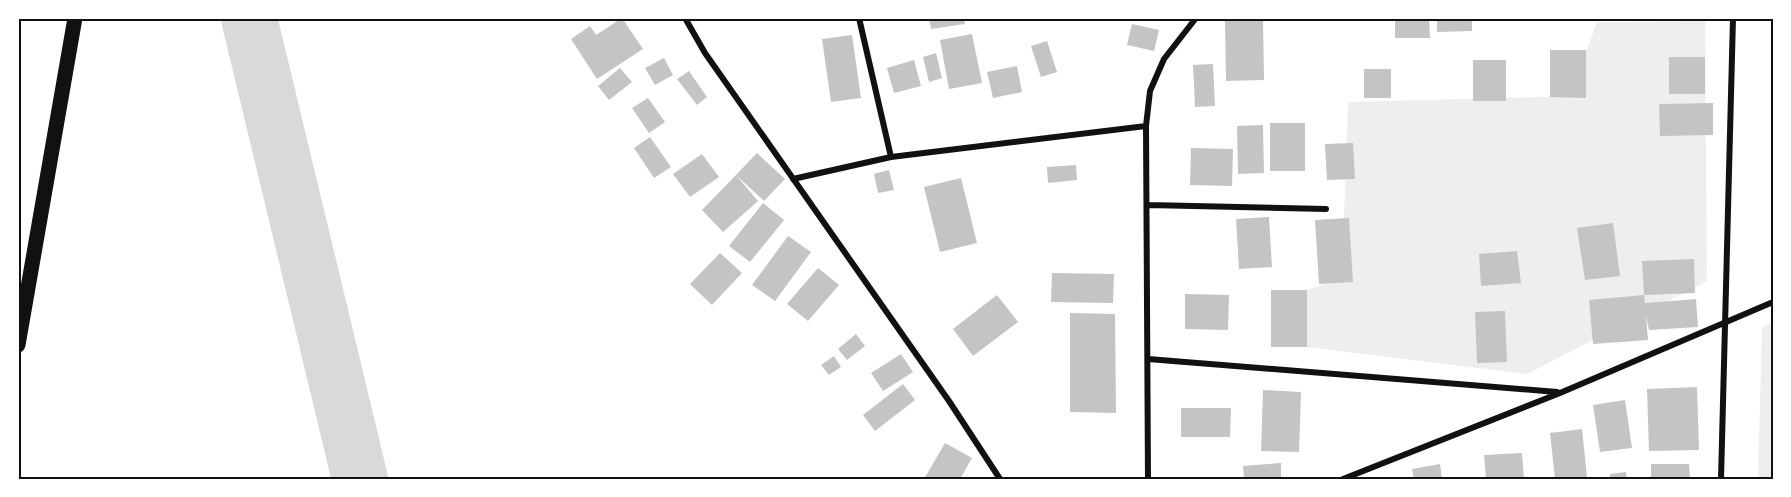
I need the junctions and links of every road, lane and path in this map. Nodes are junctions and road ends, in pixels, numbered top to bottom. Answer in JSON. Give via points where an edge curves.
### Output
{"nodes":[{"id":1,"x":75,"y":18,"type":"edge"},
{"id":2,"x":685,"y":18,"type":"edge"},
{"id":3,"x":858,"y":18,"type":"edge"},
{"id":4,"x":1196,"y":18,"type":"edge"},
{"id":5,"x":1733,"y":18,"type":"edge"},
{"id":6,"x":1146,"y":126,"type":"junction"},
{"id":7,"x":891,"y":157,"type":"junction"},
{"id":8,"x":793,"y":179,"type":"junction"},
{"id":9,"x":1148,"y":205,"type":"junction"},
{"id":10,"x":1326,"y":209,"type":"dead end"},
{"id":11,"x":1773,"y":302,"type":"edge"},
{"id":12,"x":1726,"y":321,"type":"junction"},
{"id":13,"x":18,"y":345,"type":"edge"},
{"id":14,"x":1148,"y":359,"type":"junction"},
{"id":15,"x":1560,"y":393,"type":"junction"},
{"id":16,"x":1000,"y":479,"type":"edge"},
{"id":17,"x":1148,"y":479,"type":"edge"},
{"id":18,"x":1343,"y":479,"type":"edge"},
{"id":19,"x":1721,"y":479,"type":"edge"}],
"edges":[{"from":1,"to":13,"type":"main road"},
{"from":2,"to":8,"type":"street"},
{"from":3,"to":7,"type":"street"},
{"from":4,"to":6,"type":"street","via":[[1164,59],[1150,91]]},
{"from":5,"to":12,"type":"street"},
{"from":6,"to":7,"type":"street"},
{"from":6,"to":9,"type":"street"},
{"from":7,"to":8,"type":"street"},
{"from":8,"to":16,"type":"street","via":[[950,401]]},
{"from":9,"to":10,"type":"street"},
{"from":9,"to":14,"type":"street"},
{"from":11,"to":12,"type":"street"},
{"from":12,"to":15,"type":"street"},
{"from":12,"to":19,"type":"street"},
{"from":14,"to":15,"type":"street"},
{"from":14,"to":17,"type":"street"},
{"from":15,"to":18,"type":"street"}]}
